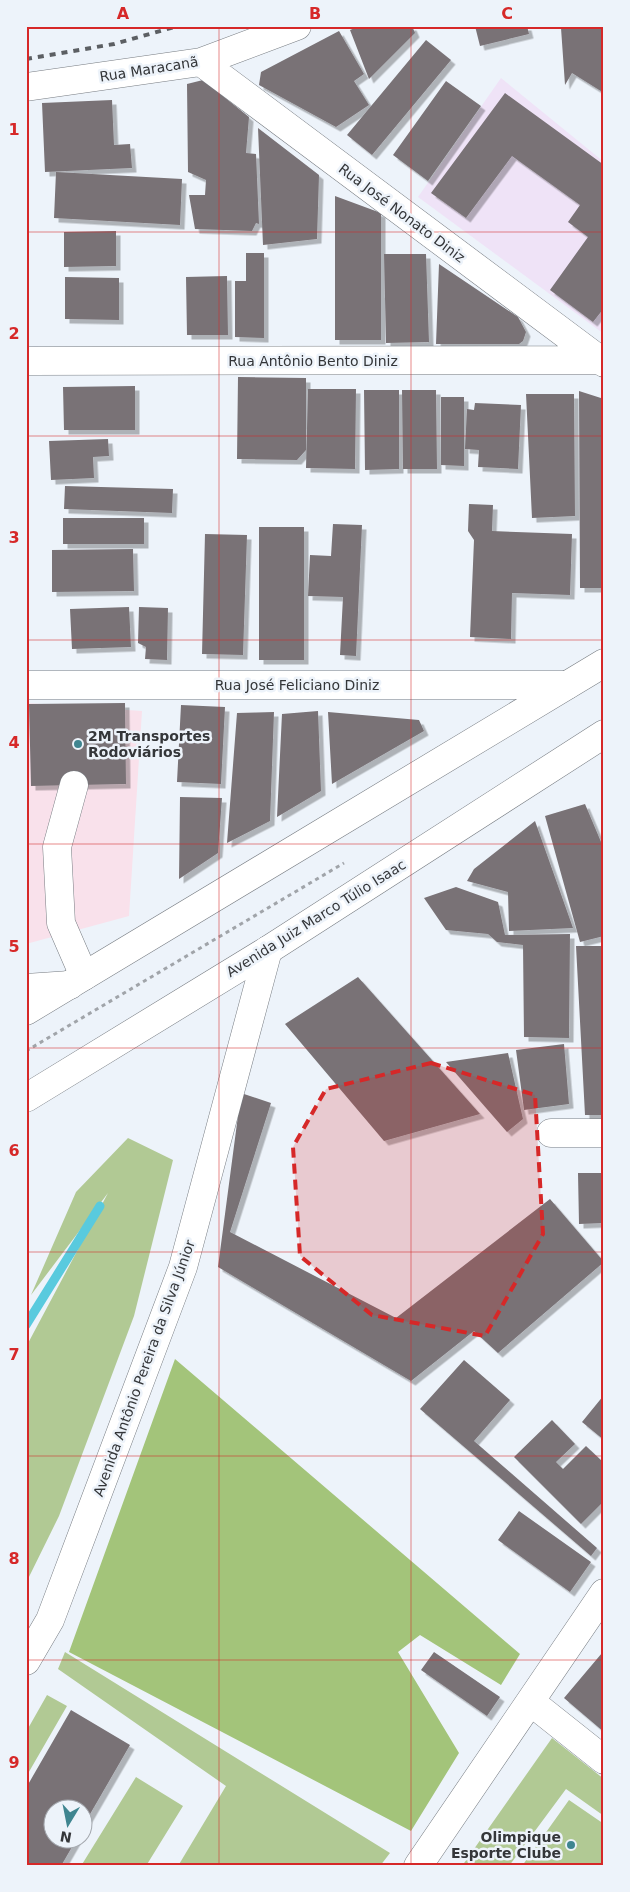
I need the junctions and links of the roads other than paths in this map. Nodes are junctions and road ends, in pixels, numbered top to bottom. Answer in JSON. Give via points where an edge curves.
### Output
{"nodes":[{"id":1,"x":297,"y":26,"type":"edge"},
{"id":2,"x":200,"y":62,"type":"junction"},
{"id":3,"x":26,"y":87,"type":"edge"},
{"id":4,"x":26,"y":361,"type":"edge"},
{"id":5,"x":602,"y":362,"type":"edge"},
{"id":6,"x":604,"y":663,"type":"edge"},
{"id":7,"x":26,"y":685,"type":"edge"},
{"id":8,"x":567,"y":686,"type":"junction"},
{"id":9,"x":604,"y":734,"type":"edge"},
{"id":10,"x":74,"y":785,"type":"dead end"},
{"id":11,"x":268,"y":950,"type":"junction"},
{"id":12,"x":77,"y":980,"type":"junction"},
{"id":13,"x":26,"y":988,"type":"edge"},
{"id":14,"x":26,"y":1011,"type":"edge"},
{"id":15,"x":26,"y":1098,"type":"edge"},
{"id":16,"x":551,"y":1133,"type":"dead end"},
{"id":17,"x":604,"y":1133,"type":"edge"},
{"id":18,"x":604,"y":1593,"type":"edge"},
{"id":19,"x":26,"y":1661,"type":"edge"},
{"id":20,"x":531,"y":1702,"type":"junction"},
{"id":21,"x":604,"y":1760,"type":"edge"},
{"id":22,"x":418,"y":1866,"type":"edge"}],
"edges":[{"from":1,"to":2,"type":"street","name":"Rua Maracanã"},
{"from":2,"to":3,"type":"street","name":"Rua Maracanã"},
{"from":2,"to":5,"type":"street","name":"Rua José Nonato Diniz"},
{"from":4,"to":5,"type":"street","name":"Rua Antônio Bento Diniz"},
{"from":6,"to":8,"type":"street"},
{"from":7,"to":8,"type":"street","name":"Rua José Feliciano Diniz"},
{"from":8,"to":12,"type":"street"},
{"from":9,"to":11,"type":"street","name":"Avenida Juiz Marco Túlio Isaac"},
{"from":10,"to":12,"type":"street","via":[[57,847],[62,923]]},
{"from":11,"to":15,"type":"street","name":"Avenida Juiz Marco Túlio Isaac"},
{"from":11,"to":19,"type":"street","name":"Avenida Antônio Pereira da Silva Júnior","via":[[183,1268],[50,1620]]},
{"from":12,"to":13,"type":"street"},
{"from":12,"to":14,"type":"street"},
{"from":16,"to":17,"type":"street"},
{"from":18,"to":20,"type":"street"},
{"from":20,"to":21,"type":"street"},
{"from":20,"to":22,"type":"street"}]}
